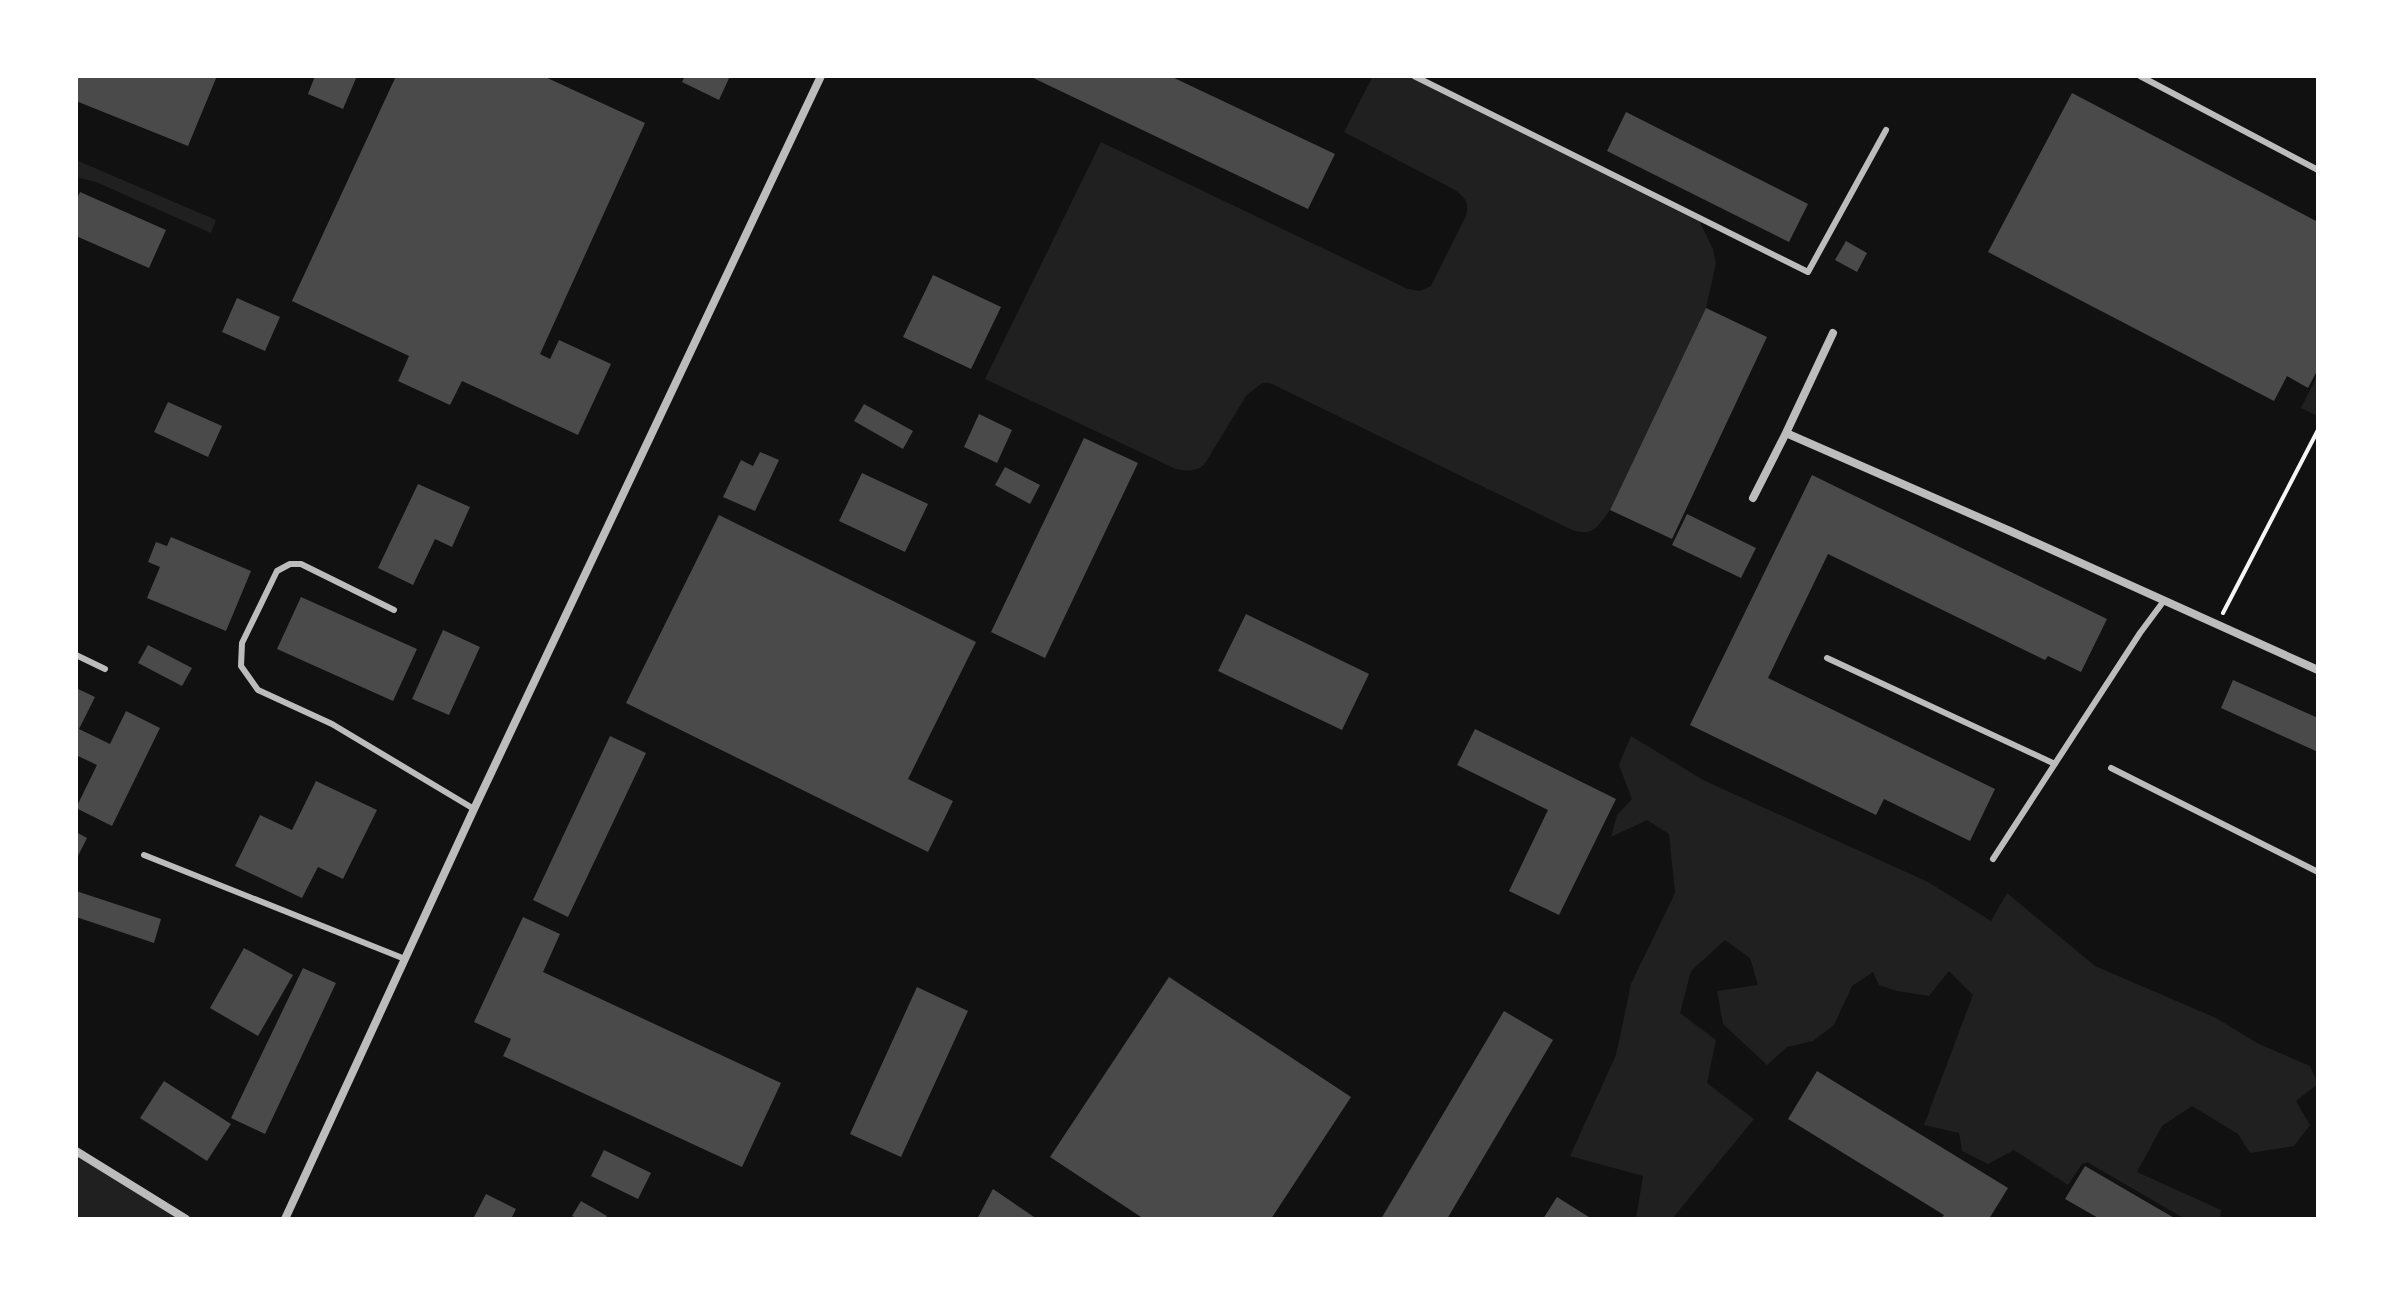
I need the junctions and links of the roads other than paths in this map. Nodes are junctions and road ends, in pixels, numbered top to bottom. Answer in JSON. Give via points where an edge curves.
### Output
{"nodes":[{"id":1,"x":821,"y":76,"type":"edge"},
{"id":2,"x":1414,"y":76,"type":"edge"},
{"id":3,"x":2140,"y":76,"type":"edge"},
{"id":4,"x":1886,"y":130,"type":"dead end"},
{"id":5,"x":2318,"y":170,"type":"edge"},
{"id":6,"x":1833,"y":333,"type":"dead end"},
{"id":7,"x":1786,"y":433,"type":"junction"},
{"id":8,"x":1753,"y":498,"type":"dead end"},
{"id":9,"x":2163,"y":602,"type":"junction"},
{"id":10,"x":394,"y":610,"type":"dead end"},
{"id":11,"x":76,"y":655,"type":"edge"},
{"id":12,"x":1827,"y":658,"type":"dead end"},
{"id":13,"x":105,"y":669,"type":"dead end"},
{"id":14,"x":2318,"y":670,"type":"edge"},
{"id":15,"x":2055,"y":764,"type":"junction"},
{"id":16,"x":2111,"y":768,"type":"dead end"},
{"id":17,"x":474,"y":809,"type":"junction"},
{"id":18,"x":144,"y":855,"type":"dead end"},
{"id":19,"x":1993,"y":859,"type":"dead end"},
{"id":20,"x":2318,"y":872,"type":"edge"},
{"id":21,"x":405,"y":959,"type":"junction"},
{"id":22,"x":76,"y":1151,"type":"edge"},
{"id":23,"x":186,"y":1219,"type":"edge"},
{"id":24,"x":285,"y":1219,"type":"edge"}],
"edges":[{"from":1,"to":17,"type":"street"},
{"from":2,"to":4,"type":"lane","via":[[1808,272]]},
{"from":3,"to":5,"type":"lane"},
{"from":6,"to":7,"type":"street"},
{"from":7,"to":8,"type":"street"},
{"from":7,"to":9,"type":"street"},
{"from":9,"to":14,"type":"street"},
{"from":9,"to":15,"type":"lane"},
{"from":10,"to":17,"type":"lane","via":[[301,564],[290,564],[277,571],[242,643],[241,666],[258,690],[332,724]]},
{"from":11,"to":13,"type":"lane"},
{"from":12,"to":15,"type":"lane"},
{"from":15,"to":19,"type":"lane"},
{"from":16,"to":20,"type":"lane"},
{"from":17,"to":21,"type":"street"},
{"from":18,"to":21,"type":"lane"},
{"from":21,"to":24,"type":"street"},
{"from":22,"to":23,"type":"street"}]}
